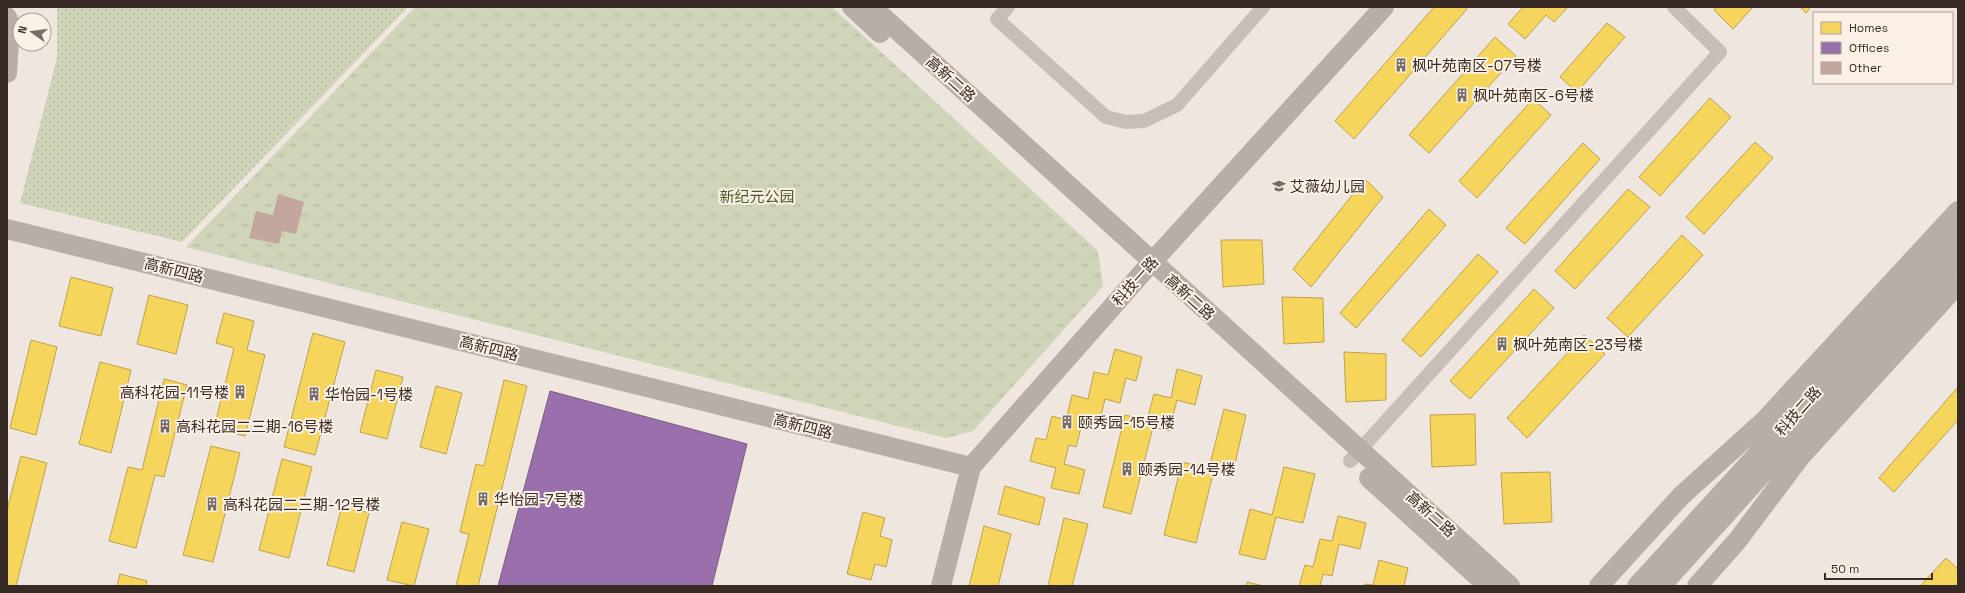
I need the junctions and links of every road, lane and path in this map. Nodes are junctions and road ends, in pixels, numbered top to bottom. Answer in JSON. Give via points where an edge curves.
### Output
{"nodes":[{"id":1,"x":852,"y":7,"type":"edge"},
{"id":2,"x":872,"y":7,"type":"edge"},
{"id":3,"x":1008,"y":7,"type":"edge"},
{"id":4,"x":1263,"y":7,"type":"edge"},
{"id":5,"x":1384,"y":7,"type":"edge"},
{"id":6,"x":1674,"y":7,"type":"edge"},
{"id":7,"x":7,"y":17,"type":"edge"},
{"id":8,"x":7,"y":73,"type":"edge"},
{"id":9,"x":1958,"y":210,"type":"edge"},
{"id":10,"x":7,"y":228,"type":"edge"},
{"id":11,"x":1951,"y":247,"type":"edge"},
{"id":12,"x":1147,"y":267,"type":"junction"},
{"id":13,"x":1958,"y":284,"type":"edge"},
{"id":14,"x":1355,"y":456,"type":"junction"},
{"id":15,"x":971,"y":467,"type":"junction"},
{"id":16,"x":940,"y":586,"type":"edge"},
{"id":17,"x":1488,"y":586,"type":"edge"},
{"id":18,"x":1510,"y":586,"type":"edge"},
{"id":19,"x":1599,"y":586,"type":"edge"},
{"id":20,"x":1637,"y":586,"type":"edge"},
{"id":21,"x":1661,"y":586,"type":"edge"},
{"id":22,"x":1697,"y":586,"type":"edge"}],
"edges":[{"from":1,"to":12,"type":"street","name":"高新二路"},
{"from":2,"to":12,"type":"street","name":"高新二路"},
{"from":3,"to":4,"type":"street","via":[[997,19],[1106,117],[1126,122],[1144,121],[1177,105]]},
{"from":5,"to":12,"type":"street","name":"科技一路"},
{"from":6,"to":14,"type":"street","via":[[1720,52]]},
{"from":7,"to":8,"type":"street","via":[[10,26]]},
{"from":9,"to":11,"type":"street"},
{"from":10,"to":15,"type":"street","name":"高新四路"},
{"from":11,"to":19,"type":"street","via":[[1681,496]]},
{"from":11,"to":20,"type":"street","name":"科技二路"},
{"from":11,"to":21,"type":"street","name":"科技二路"},
{"from":12,"to":14,"type":"street","name":"高新二路"},
{"from":12,"to":15,"type":"street","name":"科技一路"},
{"from":13,"to":22,"type":"street","via":[[1800,456],[1737,541]]},
{"from":14,"to":17,"type":"street","name":"高新二路"},
{"from":14,"to":18,"type":"street","name":"高新二路"},
{"from":15,"to":16,"type":"street","name":"科技一路"}]}
